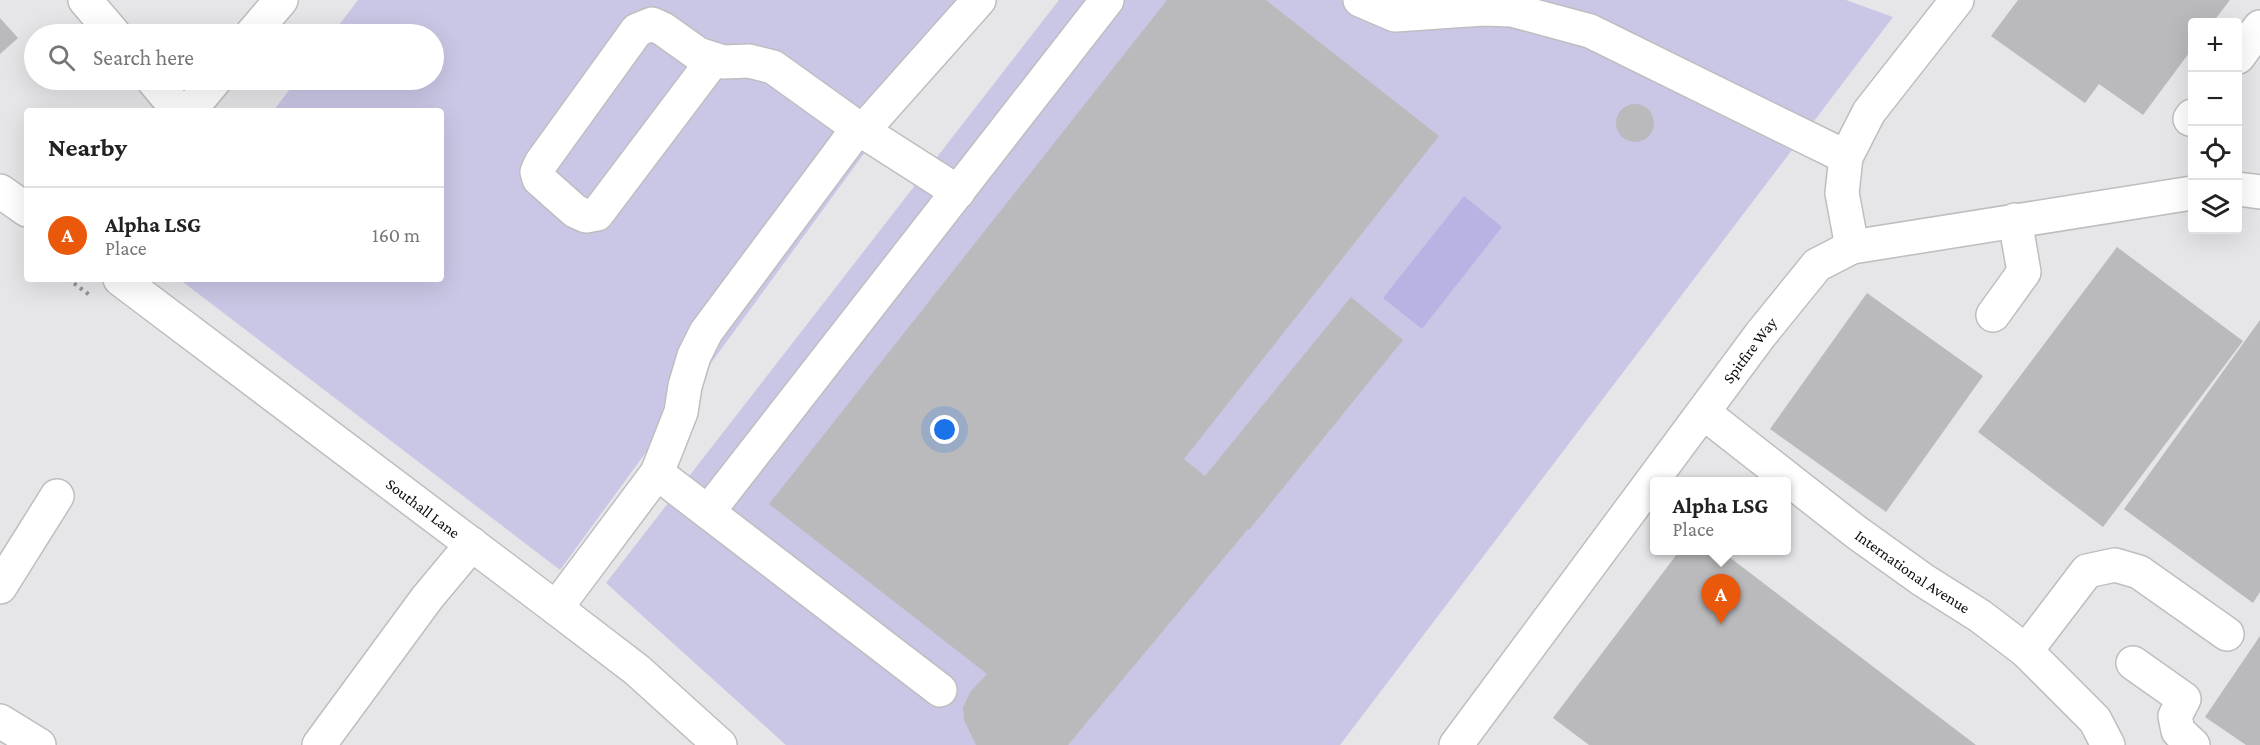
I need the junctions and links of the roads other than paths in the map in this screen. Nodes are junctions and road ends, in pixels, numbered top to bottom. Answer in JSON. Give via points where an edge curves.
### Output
{"nodes":[{"id":1,"x":85,"y":0,"type":"edge"},
{"id":2,"x":979,"y":0,"type":"edge"},
{"id":3,"x":1107,"y":0,"type":"edge"},
{"id":4,"x":1360,"y":0,"type":"edge"},
{"id":5,"x":1957,"y":0,"type":"edge"},
{"id":6,"x":105,"y":24,"type":"edge"},
{"id":7,"x":2260,"y":27,"type":"edge"},
{"id":8,"x":2242,"y":52,"type":"edge"},
{"id":9,"x":714,"y":59,"type":"junction"},
{"id":10,"x":161,"y":90,"type":"edge"},
{"id":11,"x":206,"y":90,"type":"edge"},
{"id":12,"x":176,"y":108,"type":"edge"},
{"id":13,"x":191,"y":108,"type":"edge"},
{"id":14,"x":858,"y":128,"type":"junction"},
{"id":15,"x":1846,"y":158,"type":"junction"},
{"id":16,"x":2242,"y":190,"type":"edge"},
{"id":17,"x":0,"y":191,"type":"edge"},
{"id":18,"x":958,"y":192,"type":"junction"},
{"id":19,"x":2260,"y":192,"type":"edge"},
{"id":20,"x":2188,"y":194,"type":"edge"},
{"id":21,"x":24,"y":208,"type":"edge"},
{"id":22,"x":2015,"y":220,"type":"junction"},
{"id":23,"x":1852,"y":247,"type":"junction"},
{"id":24,"x":124,"y":282,"type":"edge"},
{"id":25,"x":1993,"y":315,"type":"dead end"},
{"id":26,"x":1704,"y":412,"type":"junction"},
{"id":27,"x":657,"y":473,"type":"junction"},
{"id":28,"x":1656,"y":477,"type":"edge"},
{"id":29,"x":1786,"y":477,"type":"edge"},
{"id":30,"x":1791,"y":481,"type":"edge"},
{"id":31,"x":1650,"y":485,"type":"edge"},
{"id":32,"x":57,"y":496,"type":"dead end"},
{"id":33,"x":708,"y":512,"type":"junction"},
{"id":34,"x":472,"y":544,"type":"junction"},
{"id":35,"x":0,"y":587,"type":"edge"},
{"id":36,"x":556,"y":608,"type":"junction"},
{"id":37,"x":2227,"y":634,"type":"dead end"},
{"id":38,"x":2026,"y":651,"type":"junction"},
{"id":39,"x":2133,"y":663,"type":"dead end"},
{"id":40,"x":940,"y":690,"type":"dead end"},
{"id":41,"x":0,"y":721,"type":"edge"},
{"id":42,"x":39,"y":745,"type":"edge"},
{"id":43,"x":319,"y":745,"type":"edge"},
{"id":44,"x":720,"y":745,"type":"edge"},
{"id":45,"x":1456,"y":745,"type":"edge"},
{"id":46,"x":2108,"y":745,"type":"edge"},
{"id":47,"x":2193,"y":745,"type":"edge"}],
"edges":[{"from":1,"to":6,"type":"street"},
{"from":2,"to":14,"type":"street","via":[[866,127]]},
{"from":3,"to":18,"type":"street"},
{"from":4,"to":15,"type":"street","via":[[1395,15],[1512,10],[1590,31]]},
{"from":5,"to":15,"type":"street","via":[[1869,112]]},
{"from":7,"to":8,"type":"street"},
{"from":9,"to":9,"type":"street","via":[[698,54],[652,24],[637,30],[541,163],[539,180],[575,211],[586,216],[597,214]]},
{"from":9,"to":14,"type":"street","via":[[773,67]]},
{"from":10,"to":12,"type":"street"},
{"from":11,"to":13,"type":"street"},
{"from":14,"to":18,"type":"street"},
{"from":14,"to":27,"type":"street","via":[[706,332],[694,356],[681,412]]},
{"from":15,"to":23,"type":"street","via":[[1842,194]]},
{"from":16,"to":19,"type":"street"},
{"from":17,"to":21,"type":"street"},
{"from":18,"to":33,"type":"street"},
{"from":20,"to":22,"type":"street","name":"Spitfire Way"},
{"from":22,"to":23,"type":"street","name":"Spitfire Way"},
{"from":22,"to":25,"type":"street","via":[[2024,272]]},
{"from":23,"to":26,"type":"street","name":"Spitfire Way","via":[[1816,265]]},
{"from":24,"to":34,"type":"street","name":"Southall Lane"},
{"from":26,"to":28,"type":"street","name":"Spitfire Way"},
{"from":26,"to":29,"type":"street","name":"International Avenue"},
{"from":27,"to":33,"type":"street"},
{"from":27,"to":36,"type":"street"},
{"from":30,"to":38,"type":"street","name":"International Avenue","via":[[1856,532]]},
{"from":31,"to":45,"type":"street","name":"Spitfire Way"},
{"from":32,"to":35,"type":"street"},
{"from":33,"to":40,"type":"street"},
{"from":34,"to":36,"type":"street","name":"Southall Lane"},
{"from":34,"to":43,"type":"street","via":[[427,598]]},
{"from":36,"to":44,"type":"street","name":"Southall Lane","via":[[637,670]]},
{"from":37,"to":38,"type":"street","via":[[2139,572],[2115,565],[2086,571]]},
{"from":38,"to":46,"type":"street","name":"International Avenue","via":[[2095,720]]},
{"from":39,"to":47,"type":"street","via":[[2184,699],[2175,716],[2178,731]]},
{"from":41,"to":42,"type":"street"}]}
